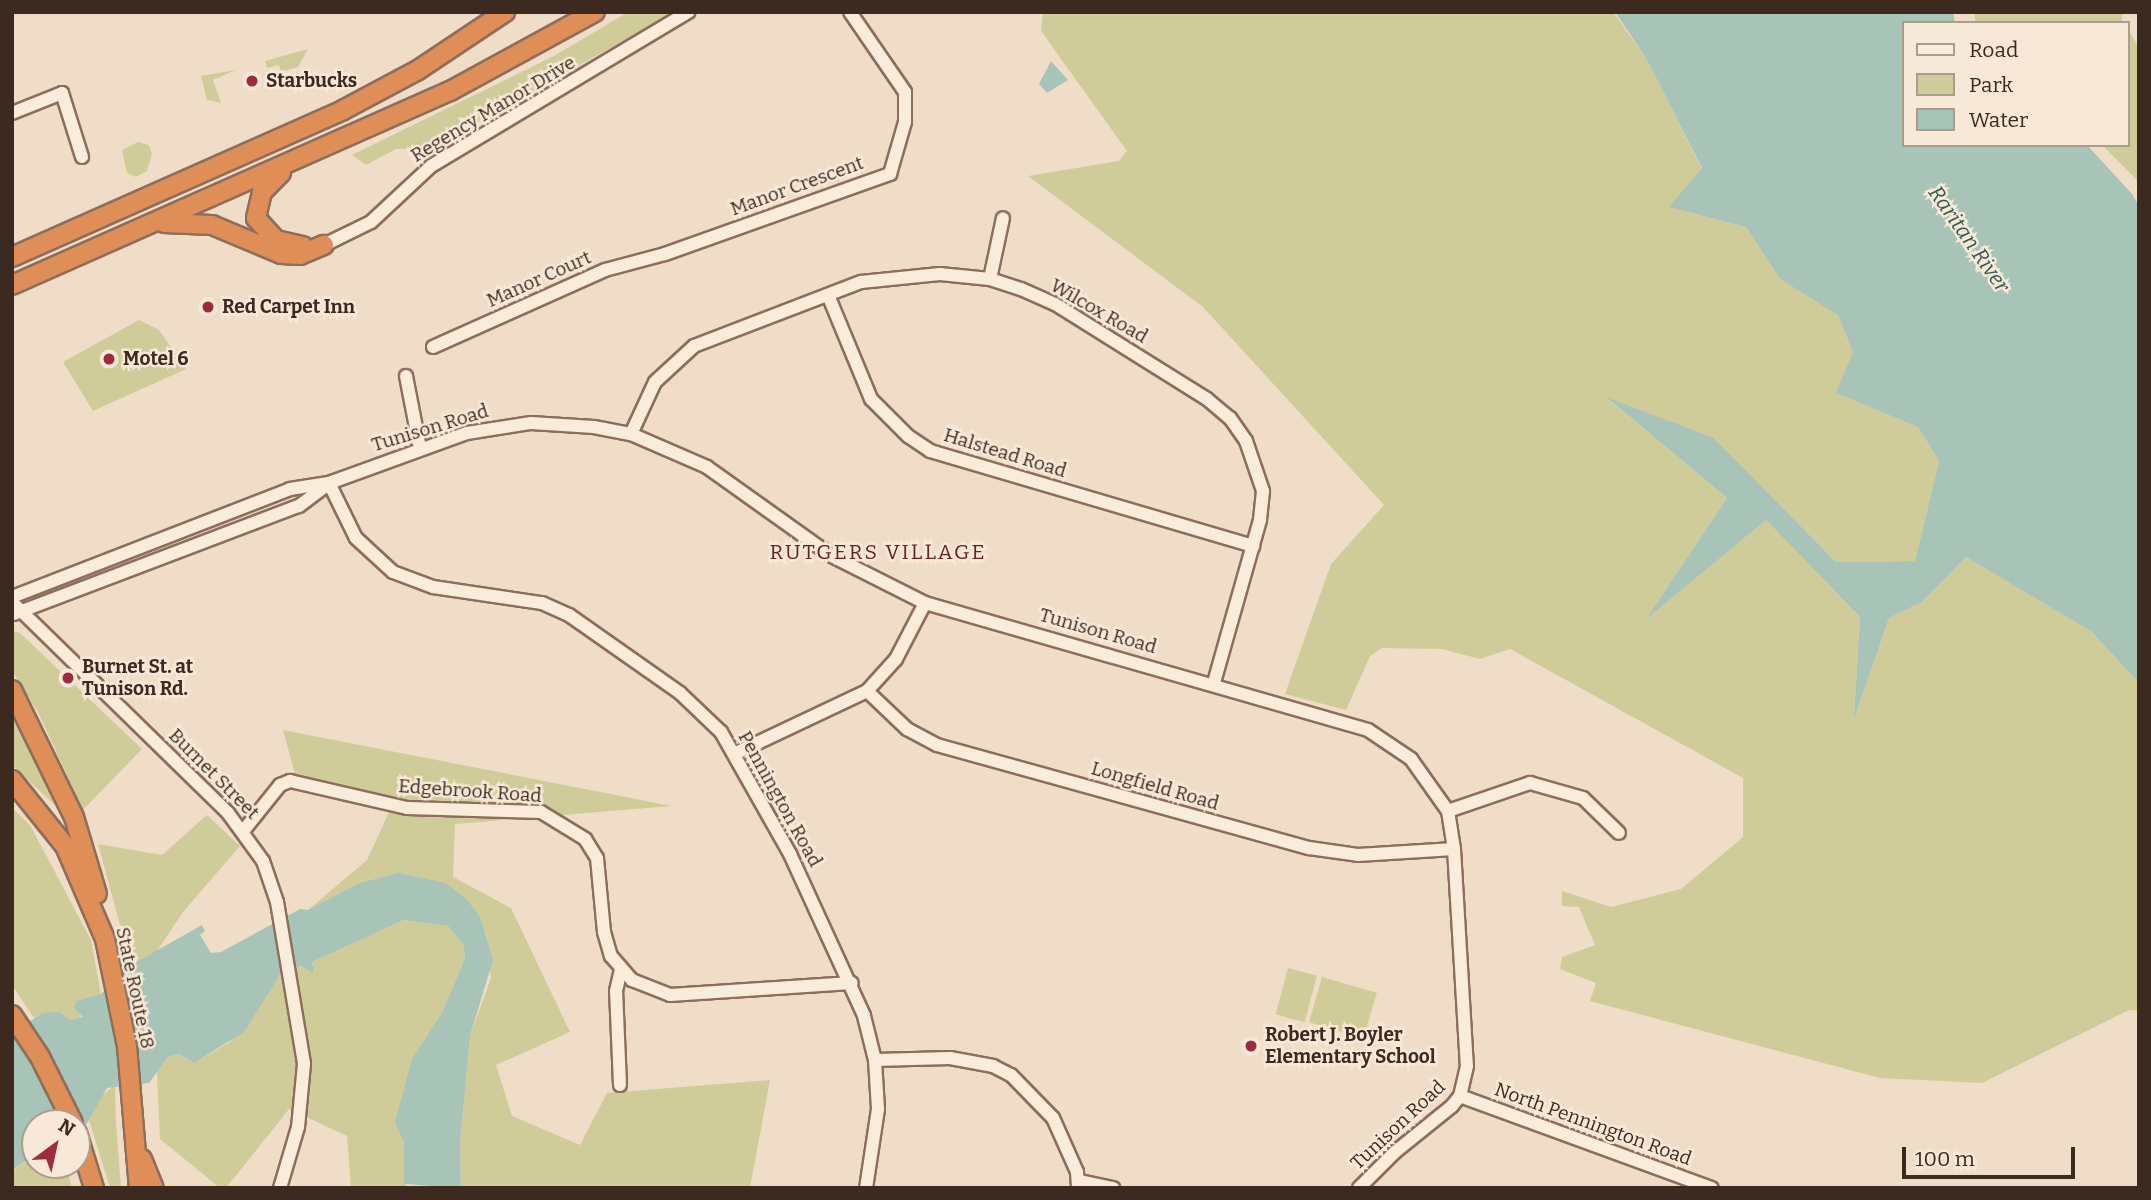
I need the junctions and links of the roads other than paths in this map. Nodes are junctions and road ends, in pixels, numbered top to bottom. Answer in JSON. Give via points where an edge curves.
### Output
{"nodes":[{"id":1,"x":505,"y":12,"type":"edge"},
{"id":2,"x":595,"y":12,"type":"edge"},
{"id":3,"x":688,"y":12,"type":"edge"},
{"id":4,"x":850,"y":12,"type":"edge"},
{"id":5,"x":12,"y":113,"type":"edge"},
{"id":6,"x":82,"y":157,"type":"dead end"},
{"id":7,"x":297,"y":161,"type":"junction"},
{"id":8,"x":1003,"y":218,"type":"dead end"},
{"id":9,"x":153,"y":224,"type":"junction"},
{"id":10,"x":324,"y":245,"type":"junction"},
{"id":11,"x":665,"y":254,"type":"joint"},
{"id":12,"x":12,"y":257,"type":"edge"},
{"id":13,"x":990,"y":279,"type":"junction"},
{"id":14,"x":12,"y":285,"type":"edge"},
{"id":15,"x":828,"y":295,"type":"junction"},
{"id":16,"x":433,"y":347,"type":"dead end"},
{"id":17,"x":405,"y":376,"type":"dead end"},
{"id":18,"x":631,"y":434,"type":"junction"},
{"id":19,"x":420,"y":448,"type":"junction"},
{"id":20,"x":329,"y":483,"type":"junction"},
{"id":21,"x":141,"y":546,"type":"junction"},
{"id":22,"x":1253,"y":546,"type":"junction"},
{"id":23,"x":147,"y":563,"type":"junction"},
{"id":24,"x":925,"y":603,"type":"junction"},
{"id":25,"x":14,"y":606,"type":"edge"},
{"id":26,"x":1214,"y":683,"type":"junction"},
{"id":27,"x":12,"y":690,"type":"edge"},
{"id":28,"x":867,"y":691,"type":"junction"},
{"id":29,"x":736,"y":753,"type":"junction"},
{"id":30,"x":12,"y":780,"type":"edge"},
{"id":31,"x":1448,"y":811,"type":"junction"},
{"id":32,"x":244,"y":830,"type":"junction"},
{"id":33,"x":1619,"y":833,"type":"dead end"},
{"id":34,"x":1454,"y":849,"type":"junction"},
{"id":35,"x":105,"y":939,"type":"junction"},
{"id":36,"x":621,"y":970,"type":"junction"},
{"id":37,"x":852,"y":983,"type":"junction"},
{"id":38,"x":12,"y":1015,"type":"edge"},
{"id":39,"x":875,"y":1060,"type":"junction"},
{"id":40,"x":620,"y":1085,"type":"dead end"},
{"id":41,"x":1460,"y":1096,"type":"junction"},
{"id":42,"x":66,"y":1109,"type":"edge"},
{"id":43,"x":137,"y":1147,"type":"junction"},
{"id":44,"x":1079,"y":1185,"type":"edge"},
{"id":45,"x":139,"y":1188,"type":"edge"},
{"id":46,"x":154,"y":1188,"type":"edge"},
{"id":47,"x":280,"y":1188,"type":"edge"},
{"id":48,"x":866,"y":1188,"type":"edge"},
{"id":49,"x":1113,"y":1188,"type":"edge"},
{"id":50,"x":1359,"y":1188,"type":"edge"},
{"id":51,"x":1712,"y":1188,"type":"edge"}],
"edges":[{"from":1,"to":12,"type":"highway","via":[[418,70],[343,110]]},
{"from":2,"to":7,"type":"highway","via":[[506,63]]},
{"from":3,"to":10,"type":"street","name":"Regency Manor Drive","via":[[430,166],[371,222]]},
{"from":4,"to":11,"type":"street","name":"Manor Crescent","via":[[905,92],[905,122],[890,174]]},
{"from":5,"to":6,"type":"street","via":[[62,93]]},
{"from":7,"to":9,"type":"highway"},
{"from":7,"to":10,"type":"highway","via":[[262,192],[256,218],[276,240]]},
{"from":8,"to":13,"type":"street"},
{"from":9,"to":10,"type":"highway","via":[[212,225],[281,254],[300,255]]},
{"from":9,"to":14,"type":"highway"},
{"from":11,"to":16,"type":"street","name":"Manor Court","via":[[605,270]]},
{"from":13,"to":15,"type":"street","name":"Wilcox Road","via":[[898,275]]},
{"from":13,"to":22,"type":"street","name":"Wilcox Road","via":[[1055,304],[1230,418],[1246,441],[1263,491]]},
{"from":15,"to":18,"type":"street","name":"Wilcox Road","via":[[712,337],[678,357],[655,382]]},
{"from":15,"to":22,"type":"street","name":"Halstead Road","via":[[871,399],[930,451]]},
{"from":17,"to":19,"type":"street"},
{"from":18,"to":19,"type":"street","name":"Tunison Road","via":[[531,423],[488,429]]},
{"from":18,"to":24,"type":"street","name":"Tunison Road","via":[[707,467],[832,556]]},
{"from":19,"to":20,"type":"street","name":"Tunison Road"},
{"from":20,"to":21,"type":"street","name":"Tunison Road","via":[[289,489]]},
{"from":20,"to":23,"type":"street","name":"Tunison Road","via":[[299,506]]},
{"from":20,"to":29,"type":"street","name":"Pennington Road","via":[[356,538],[393,572],[433,587],[542,603],[569,615],[680,693]]},
{"from":21,"to":23,"type":"street"},
{"from":21,"to":25,"type":"street","name":"Tunison Road"},
{"from":22,"to":26,"type":"street","name":"Wilcox Road"},
{"from":23,"to":25,"type":"street","name":"Tunison Road"},
{"from":24,"to":26,"type":"street","name":"Tunison Road"},
{"from":24,"to":28,"type":"street","via":[[896,659]]},
{"from":25,"to":32,"type":"street","name":"Burnet Street"},
{"from":26,"to":31,"type":"street","name":"Tunison Road","via":[[1368,730],[1411,759]]},
{"from":27,"to":35,"type":"highway","via":[[90,859]]},
{"from":28,"to":29,"type":"street"},
{"from":28,"to":34,"type":"street","name":"Longfield Road","via":[[907,729],[937,745],[1309,848],[1358,855]]},
{"from":29,"to":37,"type":"street","name":"Pennington Road"},
{"from":30,"to":35,"type":"highway","name":"State Route 18","via":[[65,845]]},
{"from":31,"to":33,"type":"street","via":[[1530,783],[1583,798]]},
{"from":31,"to":34,"type":"street","name":"Tunison Road"},
{"from":32,"to":36,"type":"street","name":"Edgebrook Road","via":[[280,785],[290,781],[407,808],[541,812],[585,839],[597,858],[604,932]]},
{"from":32,"to":47,"type":"street","name":"Burnet Street","via":[[269,874],[280,915],[304,1079],[298,1127]]},
{"from":34,"to":41,"type":"street","name":"Tunison Road","via":[[1466,1066]]},
{"from":35,"to":43,"type":"highway","name":"State Route 18","via":[[124,1028]]},
{"from":36,"to":37,"type":"street","via":[[632,980],[670,995]]},
{"from":36,"to":40,"type":"street","via":[[616,991]]},
{"from":37,"to":39,"type":"street","name":"Pennington Road"},
{"from":38,"to":42,"type":"highway"},
{"from":39,"to":44,"type":"street","via":[[950,1058],[983,1063],[1011,1075],[1053,1118]]},
{"from":39,"to":48,"type":"street","name":"Pennington Road","via":[[876,1136]]},
{"from":41,"to":50,"type":"street","name":"Tunison Road"},
{"from":41,"to":51,"type":"street","name":"North Pennington Road"},
{"from":43,"to":45,"type":"highway","name":"State Route 18"},
{"from":43,"to":46,"type":"highway"},
{"from":44,"to":49,"type":"street"}]}
